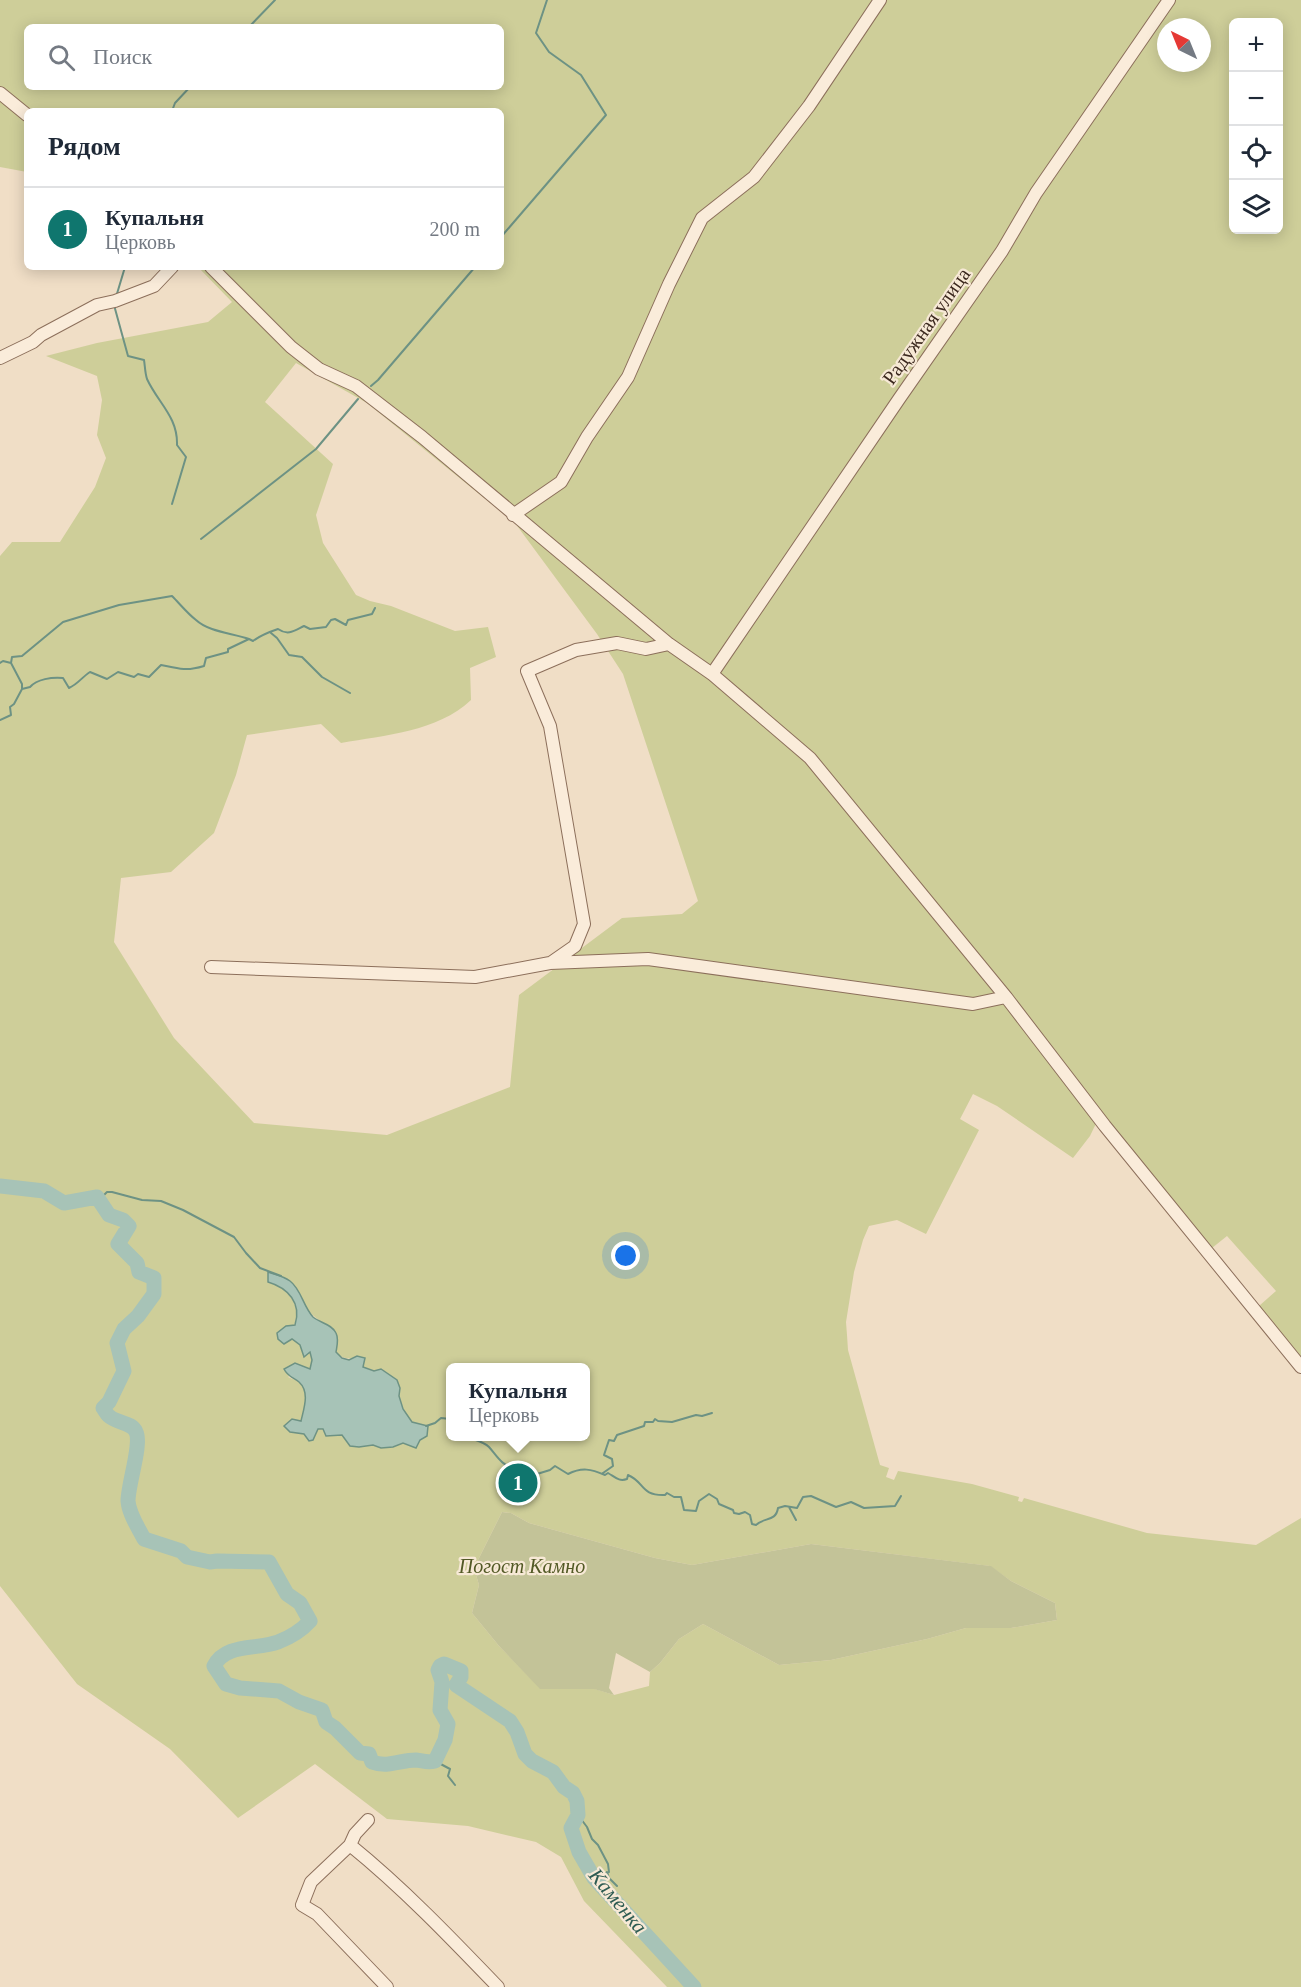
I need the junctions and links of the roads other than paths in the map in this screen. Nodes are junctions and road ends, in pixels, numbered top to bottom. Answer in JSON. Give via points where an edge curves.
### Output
{"nodes":[{"id":1,"x":880,"y":0,"type":"edge"},
{"id":2,"x":1169,"y":0,"type":"edge"},
{"id":3,"x":0,"y":93,"type":"edge"},
{"id":4,"x":24,"y":113,"type":"edge"},
{"id":5,"x":168,"y":270,"type":"edge"},
{"id":6,"x":214,"y":270,"type":"edge"},
{"id":7,"x":0,"y":358,"type":"edge"},
{"id":8,"x":513,"y":515,"type":"junction"},
{"id":9,"x":669,"y":644,"type":"junction"},
{"id":10,"x":712,"y":674,"type":"junction"},
{"id":11,"x":550,"y":963,"type":"junction"},
{"id":12,"x":211,"y":967,"type":"dead end"},
{"id":13,"x":1006,"y":997,"type":"junction"},
{"id":14,"x":1301,"y":1367,"type":"edge"},
{"id":15,"x":368,"y":1820,"type":"dead end"},
{"id":16,"x":350,"y":1845,"type":"junction"},
{"id":17,"x":387,"y":1987,"type":"edge"},
{"id":18,"x":498,"y":1987,"type":"edge"}],
"edges":[{"from":1,"to":8,"type":"street","via":[[809,106],[754,177],[702,218],[628,377],[586,437],[561,482]]},
{"from":2,"to":10,"type":"street","name":"Радужная улица"},
{"from":3,"to":4,"type":"street"},
{"from":5,"to":7,"type":"street","via":[[154,286],[97,305]]},
{"from":6,"to":8,"type":"street","via":[[291,347],[319,369],[356,386]]},
{"from":8,"to":9,"type":"street"},
{"from":9,"to":10,"type":"street"},
{"from":9,"to":11,"type":"street","via":[[646,649],[617,643],[576,650],[527,671],[550,726],[584,924],[575,946]]},
{"from":10,"to":13,"type":"street","via":[[810,758]]},
{"from":11,"to":12,"type":"street","via":[[475,977]]},
{"from":11,"to":13,"type":"street","via":[[648,959],[973,1004]]},
{"from":13,"to":14,"type":"street","via":[[1105,1126]]},
{"from":15,"to":16,"type":"street"},
{"from":16,"to":17,"type":"street","via":[[311,1882],[302,1905],[317,1914]]},
{"from":16,"to":18,"type":"street","via":[[438,1924]]}]}
